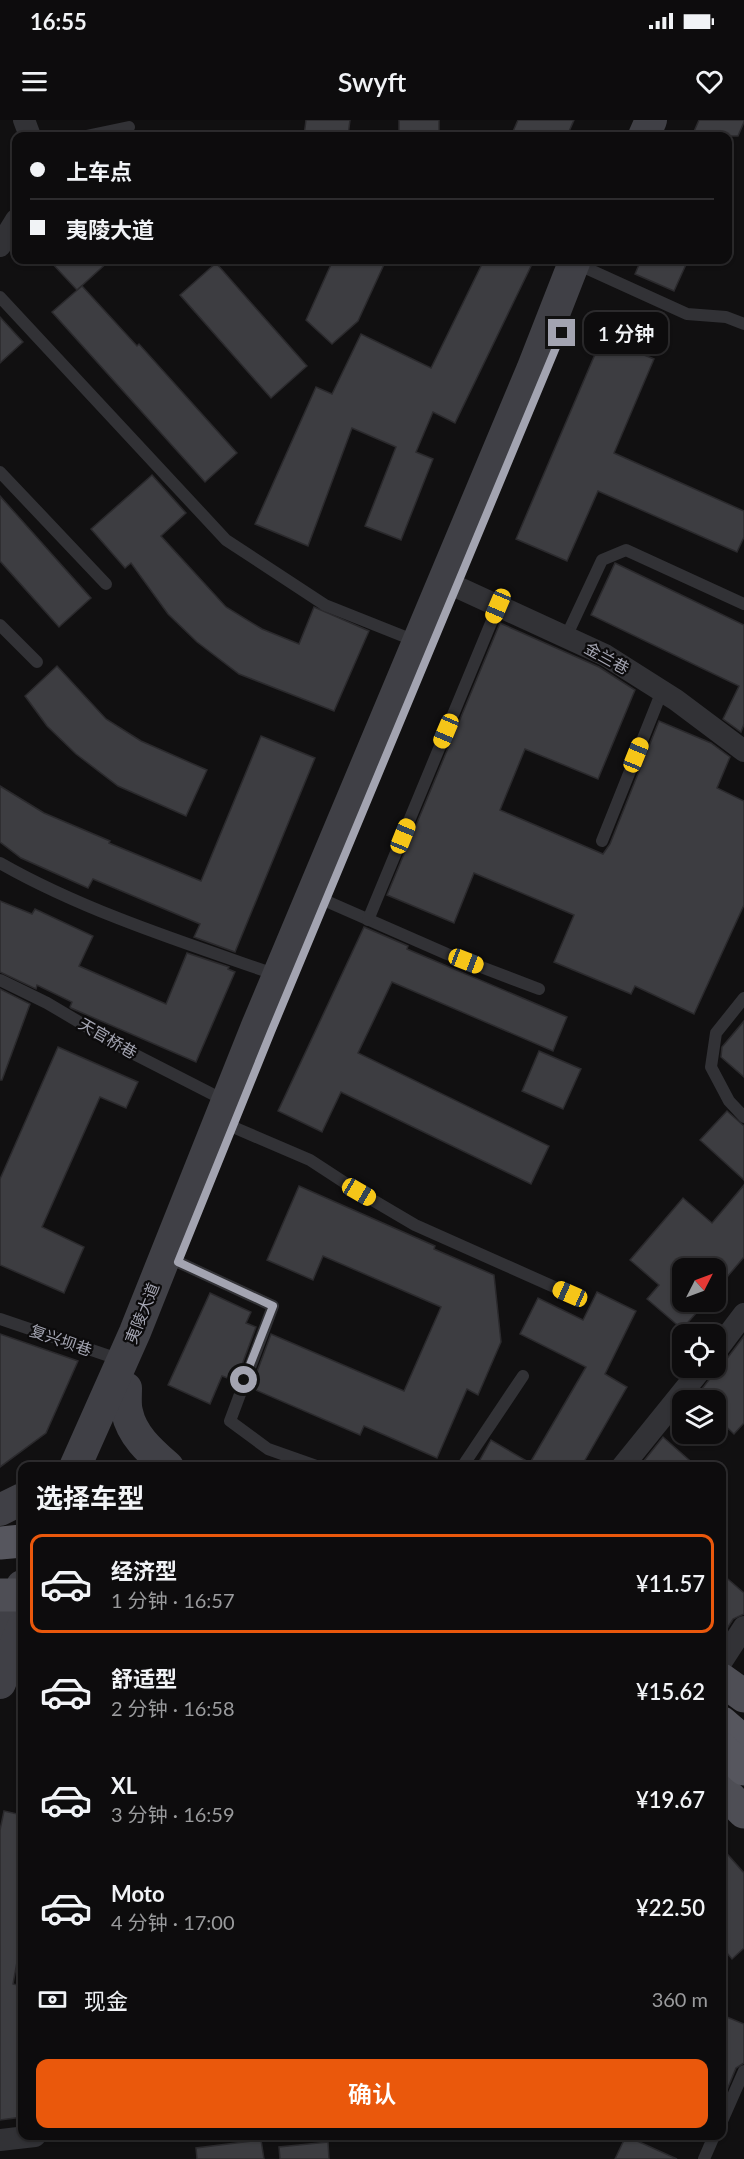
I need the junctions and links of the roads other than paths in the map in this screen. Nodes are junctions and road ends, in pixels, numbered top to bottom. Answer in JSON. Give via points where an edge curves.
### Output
{"nodes":[{"id":1,"x":129,"y":128,"type":"edge"},
{"id":2,"x":108,"y":132,"type":"edge"},
{"id":3,"x":12,"y":226,"type":"edge"},
{"id":4,"x":0,"y":246,"type":"edge"},
{"id":5,"x":585,"y":264,"type":"edge"},
{"id":6,"x":585,"y":264,"type":"edge"},
{"id":7,"x":587,"y":264,"type":"edge"},
{"id":8,"x":0,"y":297,"type":"edge"},
{"id":9,"x":744,"y":324,"type":"edge"},
{"id":10,"x":0,"y":472,"type":"edge"},
{"id":11,"x":106,"y":584,"type":"dead end"},
{"id":12,"x":458,"y":587,"type":"junction"},
{"id":13,"x":744,"y":604,"type":"edge"},
{"id":14,"x":498,"y":606,"type":"junction"},
{"id":15,"x":0,"y":625,"type":"edge"},
{"id":16,"x":566,"y":637,"type":"junction"},
{"id":17,"x":418,"y":642,"type":"junction"},
{"id":18,"x":37,"y":662,"type":"dead end"},
{"id":19,"x":662,"y":691,"type":"junction"},
{"id":20,"x":744,"y":751,"type":"edge"},
{"id":21,"x":602,"y":841,"type":"dead end"},
{"id":22,"x":0,"y":863,"type":"edge"},
{"id":23,"x":326,"y":901,"type":"junction"},
{"id":24,"x":368,"y":920,"type":"junction"},
{"id":25,"x":279,"y":975,"type":"junction"},
{"id":26,"x":0,"y":980,"type":"edge"},
{"id":27,"x":539,"y":989,"type":"dead end"},
{"id":28,"x":744,"y":998,"type":"edge"},
{"id":29,"x":216,"y":1096,"type":"dead end"},
{"id":30,"x":744,"y":1117,"type":"edge"},
{"id":31,"x":233,"y":1127,"type":"junction"},
{"id":32,"x":178,"y":1262,"type":"junction"},
{"id":33,"x":570,"y":1294,"type":"dead end"},
{"id":34,"x":744,"y":1314,"type":"edge"},
{"id":35,"x":0,"y":1319,"type":"edge"},
{"id":36,"x":726,"y":1338,"type":"edge"},
{"id":37,"x":523,"y":1376,"type":"dead end"},
{"id":38,"x":694,"y":1378,"type":"edge"},
{"id":39,"x":117,"y":1385,"type":"junction"},
{"id":40,"x":67,"y":1462,"type":"edge"},
{"id":41,"x":78,"y":1462,"type":"edge"},
{"id":42,"x":94,"y":1462,"type":"edge"},
{"id":43,"x":162,"y":1462,"type":"edge"},
{"id":44,"x":305,"y":1462,"type":"edge"},
{"id":45,"x":465,"y":1462,"type":"edge"},
{"id":46,"x":626,"y":1462,"type":"edge"},
{"id":47,"x":18,"y":1501,"type":"edge"},
{"id":48,"x":0,"y":1510,"type":"edge"},
{"id":49,"x":18,"y":1528,"type":"edge"},
{"id":50,"x":0,"y":1530,"type":"edge"},
{"id":51,"x":14,"y":1571,"type":"edge"},
{"id":52,"x":744,"y":1627,"type":"edge"},
{"id":53,"x":18,"y":1638,"type":"edge"},
{"id":54,"x":0,"y":1641,"type":"edge"},
{"id":55,"x":726,"y":1655,"type":"edge"},
{"id":56,"x":18,"y":1656,"type":"edge"},
{"id":57,"x":726,"y":1683,"type":"edge"},
{"id":58,"x":0,"y":1685,"type":"edge"},
{"id":59,"x":744,"y":1696,"type":"edge"},
{"id":60,"x":726,"y":1704,"type":"edge"},
{"id":61,"x":744,"y":1719,"type":"edge"},
{"id":62,"x":726,"y":1726,"type":"edge"},
{"id":63,"x":744,"y":1742,"type":"edge"},
{"id":64,"x":726,"y":1753,"type":"edge"},
{"id":65,"x":744,"y":1769,"type":"edge"},
{"id":66,"x":726,"y":1794,"type":"edge"},
{"id":67,"x":744,"y":1812,"type":"edge"},
{"id":68,"x":744,"y":2071,"type":"edge"},
{"id":69,"x":726,"y":2112,"type":"edge"},
{"id":70,"x":18,"y":2138,"type":"edge"},
{"id":71,"x":0,"y":2140,"type":"edge"},
{"id":72,"x":712,"y":2140,"type":"edge"},
{"id":73,"x":704,"y":2159,"type":"edge"}],
"edges":[{"from":1,"to":2,"type":"lane"},
{"from":3,"to":4,"type":"street"},
{"from":5,"to":12,"type":"main road","name":"夷陵大道","via":[[542,387]]},
{"from":6,"to":17,"type":"main road","name":"夷陵大道","via":[[532,370]]},
{"from":7,"to":9,"type":"lane","via":[[687,314],[726,317]]},
{"from":8,"to":17,"type":"lane","via":[[225,540],[326,605]]},
{"from":10,"to":11,"type":"lane"},
{"from":12,"to":14,"type":"street","name":"金兰巷"},
{"from":12,"to":23,"type":"main road","name":"夷陵大道"},
{"from":13,"to":16,"type":"lane","via":[[626,550],[602,560]]},
{"from":14,"to":16,"type":"street","name":"金兰巷"},
{"from":14,"to":24,"type":"lane"},
{"from":15,"to":18,"type":"lane"},
{"from":16,"to":19,"type":"street","name":"金兰巷","via":[[605,655]]},
{"from":17,"to":25,"type":"main road","name":"夷陵大道"},
{"from":19,"to":20,"type":"street","name":"金兰巷"},
{"from":19,"to":21,"type":"lane"},
{"from":22,"to":25,"type":"lane","via":[[58,893]]},
{"from":23,"to":24,"type":"lane"},
{"from":23,"to":31,"type":"main road","name":"夷陵大道"},
{"from":24,"to":27,"type":"lane"},
{"from":25,"to":39,"type":"main road","name":"夷陵大道"},
{"from":26,"to":29,"type":"lane","name":"天官桥巷"},
{"from":28,"to":30,"type":"lane","via":[[716,1033],[711,1067],[729,1101]]},
{"from":31,"to":32,"type":"main road","name":"夷陵大道"},
{"from":31,"to":33,"type":"lane","via":[[310,1160],[415,1225]]},
{"from":32,"to":39,"type":"main road","name":"夷陵大道"},
{"from":32,"to":44,"type":"lane","via":[[273,1306],[230,1421],[268,1449]]},
{"from":34,"to":36,"type":"street"},
{"from":35,"to":39,"type":"lane","name":"复兴坝巷"},
{"from":37,"to":45,"type":"lane"},
{"from":38,"to":46,"type":"street"},
{"from":39,"to":40,"type":"main road"},
{"from":39,"to":41,"type":"main road","name":"夷陵大道"},
{"from":39,"to":42,"type":"main road","name":"夷陵大道"},
{"from":39,"to":43,"type":"main road","via":[[134,1432]]},
{"from":47,"to":48,"type":"main road"},
{"from":49,"to":50,"type":"main road"},
{"from":51,"to":54,"type":"main road"},
{"from":52,"to":55,"type":"street"},
{"from":53,"to":58,"type":"main road"},
{"from":56,"to":58,"type":"main road"},
{"from":57,"to":59,"type":"main road"},
{"from":60,"to":61,"type":"highway"},
{"from":62,"to":63,"type":"highway"},
{"from":64,"to":65,"type":"highway"},
{"from":66,"to":67,"type":"main road"},
{"from":68,"to":69,"type":"lane"},
{"from":70,"to":71,"type":"street"},
{"from":72,"to":73,"type":"lane"}]}
